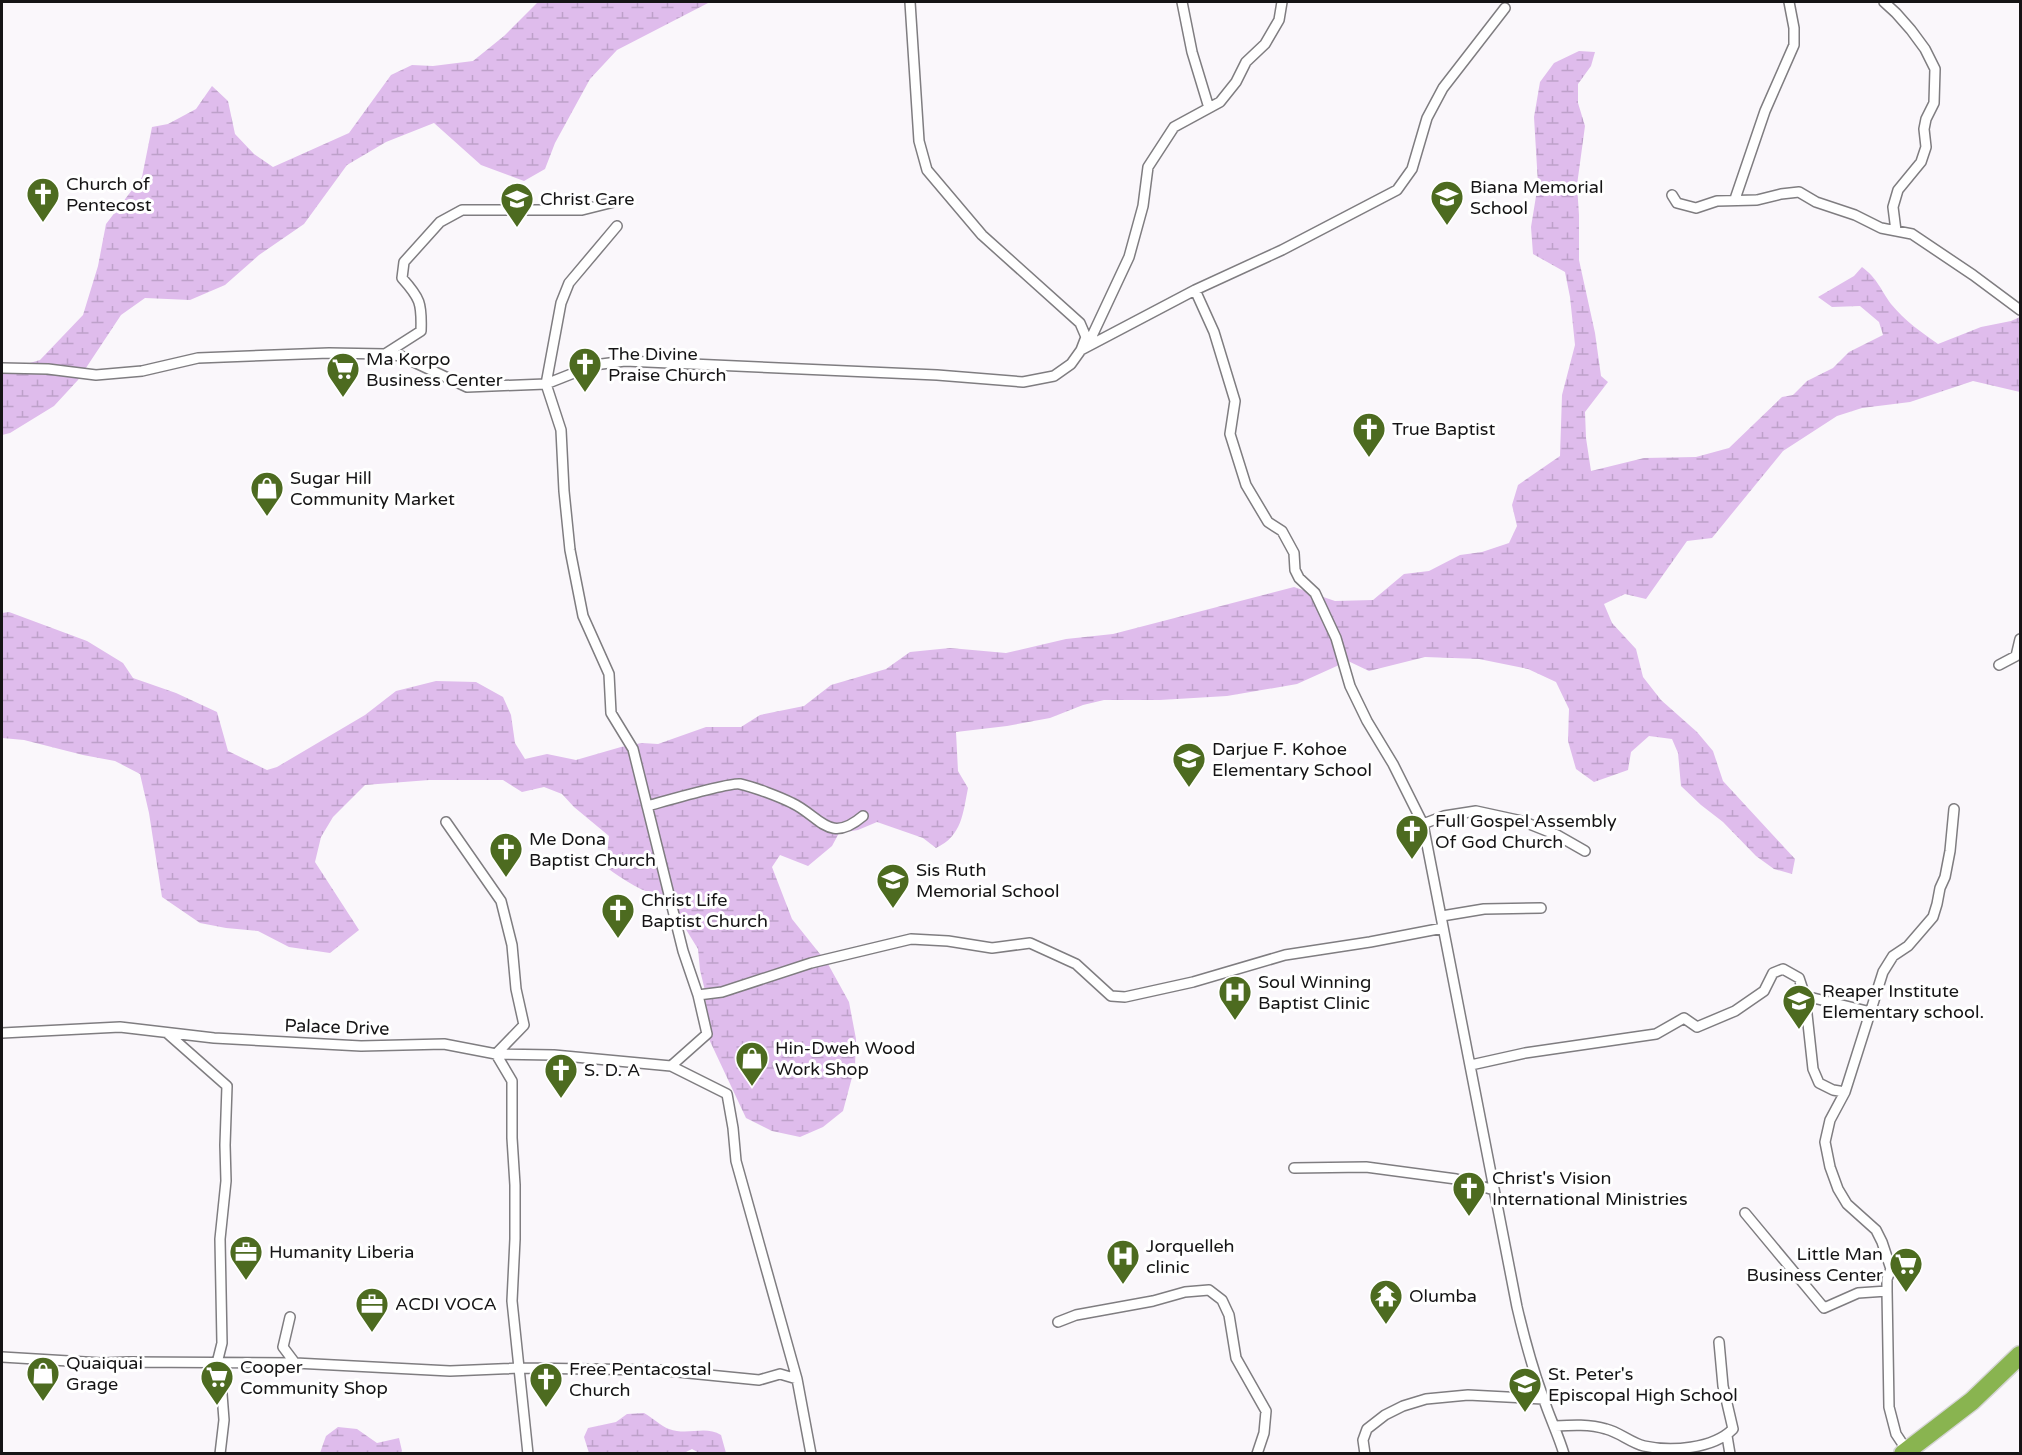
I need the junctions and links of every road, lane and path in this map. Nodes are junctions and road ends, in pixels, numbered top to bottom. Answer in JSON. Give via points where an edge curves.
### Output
{"nodes":[{"id":1,"x":910,"y":2,"type":"edge"},
{"id":2,"x":1182,"y":2,"type":"edge"},
{"id":3,"x":1282,"y":2,"type":"edge"},
{"id":4,"x":1789,"y":2,"type":"edge"},
{"id":5,"x":1884,"y":2,"type":"edge"},
{"id":6,"x":1505,"y":8,"type":"dead end"},
{"id":7,"x":1209,"y":108,"type":"junction"},
{"id":8,"x":1672,"y":195,"type":"dead end"},
{"id":9,"x":1735,"y":199,"type":"junction"},
{"id":10,"x":614,"y":202,"type":"dead end"},
{"id":11,"x":617,"y":226,"type":"dead end"},
{"id":12,"x":1896,"y":231,"type":"junction"},
{"id":13,"x":1195,"y":290,"type":"junction"},
{"id":14,"x":2020,"y":310,"type":"edge"},
{"id":15,"x":1086,"y":337,"type":"junction"},
{"id":16,"x":1081,"y":350,"type":"junction"},
{"id":17,"x":384,"y":354,"type":"junction"},
{"id":18,"x":2,"y":368,"type":"edge"},
{"id":19,"x":546,"y":384,"type":"junction"},
{"id":20,"x":2020,"y":639,"type":"edge"},
{"id":21,"x":1999,"y":665,"type":"dead end"},
{"id":22,"x":647,"y":806,"type":"junction"},
{"id":23,"x":1954,"y":809,"type":"dead end"},
{"id":24,"x":863,"y":816,"type":"dead end"},
{"id":25,"x":446,"y":822,"type":"dead end"},
{"id":26,"x":1423,"y":824,"type":"junction"},
{"id":27,"x":1585,"y":851,"type":"dead end"},
{"id":28,"x":1541,"y":908,"type":"dead end"},
{"id":29,"x":1442,"y":916,"type":"junction"},
{"id":30,"x":1443,"y":928,"type":"junction"},
{"id":31,"x":698,"y":994,"type":"junction"},
{"id":32,"x":1805,"y":996,"type":"junction"},
{"id":33,"x":1871,"y":1012,"type":"junction"},
{"id":34,"x":2,"y":1033,"type":"edge"},
{"id":35,"x":167,"y":1033,"type":"junction"},
{"id":36,"x":496,"y":1054,"type":"junction"},
{"id":37,"x":1471,"y":1065,"type":"junction"},
{"id":38,"x":671,"y":1066,"type":"junction"},
{"id":39,"x":1845,"y":1092,"type":"junction"},
{"id":40,"x":1294,"y":1168,"type":"dead end"},
{"id":41,"x":1494,"y":1191,"type":"junction"},
{"id":42,"x":1744,"y":1213,"type":"dead end"},
{"id":43,"x":1887,"y":1291,"type":"junction"},
{"id":44,"x":290,"y":1317,"type":"dead end"},
{"id":45,"x":1058,"y":1322,"type":"dead end"},
{"id":46,"x":1719,"y":1342,"type":"dead end"},
{"id":47,"x":2020,"y":1354,"type":"edge"},
{"id":48,"x":2,"y":1357,"type":"edge"},
{"id":49,"x":217,"y":1363,"type":"junction"},
{"id":50,"x":295,"y":1364,"type":"junction"},
{"id":51,"x":519,"y":1368,"type":"junction"},
{"id":52,"x":797,"y":1379,"type":"junction"},
{"id":53,"x":1543,"y":1399,"type":"junction"},
{"id":54,"x":1555,"y":1426,"type":"junction"},
{"id":55,"x":1727,"y":1436,"type":"junction"},
{"id":56,"x":1907,"y":1453,"type":"edge"},
{"id":57,"x":220,"y":1454,"type":"edge"},
{"id":58,"x":528,"y":1454,"type":"edge"},
{"id":59,"x":811,"y":1454,"type":"edge"},
{"id":60,"x":1257,"y":1454,"type":"edge"},
{"id":61,"x":1365,"y":1454,"type":"edge"},
{"id":62,"x":1564,"y":1454,"type":"edge"},
{"id":63,"x":1730,"y":1454,"type":"edge"}],
"edges":[{"from":1,"to":15,"type":"street","via":[[919,141],[927,171],[982,236],[1080,323]]},
{"from":2,"to":7,"type":"street"},
{"from":3,"to":7,"type":"street","via":[[1279,20],[1265,44],[1246,62],[1220,102]]},
{"from":4,"to":9,"type":"street","via":[[1794,45],[1765,111]]},
{"from":5,"to":12,"type":"street","via":[[1911,30],[1935,69],[1934,103],[1924,129],[1926,147],[1922,162],[1898,190],[1893,207]]},
{"from":6,"to":13,"type":"street","via":[[1443,88],[1427,118],[1412,169],[1397,190]]},
{"from":7,"to":15,"type":"street","via":[[1174,127],[1148,167],[1143,206],[1129,258],[1092,336]]},
{"from":8,"to":9,"type":"street","via":[[1677,203],[1696,208]]},
{"from":9,"to":12,"type":"street","via":[[1757,200],[1799,192],[1871,225]]},
{"from":10,"to":17,"type":"street","via":[[582,210],[462,210],[440,222],[404,262],[402,278],[418,295],[421,331]]},
{"from":11,"to":19,"type":"street","via":[[569,283],[561,303]]},
{"from":12,"to":14,"type":"street","via":[[1912,234]]},
{"from":13,"to":16,"type":"street"},
{"from":13,"to":26,"type":"street","via":[[1214,332],[1234,401],[1230,434],[1246,486],[1268,522],[1282,531],[1294,553],[1299,578],[1315,593],[1367,721]]},
{"from":15,"to":16,"type":"street"},
{"from":16,"to":19,"type":"street","via":[[1071,364],[1054,376],[1023,382],[625,361],[594,365]]},
{"from":17,"to":18,"type":"street","via":[[198,358],[142,371],[96,375]]},
{"from":17,"to":19,"type":"street","via":[[401,356],[467,387]]},
{"from":19,"to":22,"type":"street","via":[[561,430],[570,550],[583,616],[609,674],[611,713],[633,749]]},
{"from":20,"to":21,"type":"street","via":[[2016,656]]},
{"from":22,"to":24,"type":"street","via":[[738,783],[793,803],[820,824],[838,829],[851,827]]},
{"from":22,"to":31,"type":"street","via":[[683,951]]},
{"from":23,"to":33,"type":"street","via":[[1945,877],[1933,917],[1908,946],[1893,956],[1883,972]]},
{"from":25,"to":36,"type":"street","via":[[501,901],[512,945],[524,1025]]},
{"from":26,"to":27,"type":"street","via":[[1443,816],[1476,811],[1522,821]]},
{"from":26,"to":29,"type":"street"},
{"from":28,"to":29,"type":"street","via":[[1484,909]]},
{"from":29,"to":30,"type":"street"},
{"from":30,"to":31,"type":"street","via":[[1285,955],[1125,997],[1111,996],[1076,964],[1030,943],[992,948],[911,939],[811,963],[722,992]]},
{"from":30,"to":37,"type":"street"},
{"from":31,"to":38,"type":"street","via":[[707,1034]]},
{"from":32,"to":33,"type":"street"},
{"from":32,"to":37,"type":"street","via":[[1799,978],[1783,969],[1773,973],[1764,991],[1735,1011],[1698,1027],[1684,1018],[1656,1034]]},
{"from":32,"to":39,"type":"street","via":[[1813,1070],[1819,1083]]},
{"from":33,"to":39,"type":"street"},
{"from":34,"to":35,"type":"street","name":"Palace Drive","via":[[120,1027]]},
{"from":35,"to":36,"type":"street","name":"Palace Drive","via":[[361,1046],[444,1044]]},
{"from":35,"to":49,"type":"street","via":[[227,1086],[226,1181],[220,1239],[222,1343]]},
{"from":36,"to":38,"type":"street","name":"Palace Drive"},
{"from":36,"to":51,"type":"street","via":[[512,1081],[512,1300]]},
{"from":37,"to":41,"type":"street"},
{"from":38,"to":52,"type":"street","via":[[727,1094],[736,1161]]},
{"from":39,"to":43,"type":"street","via":[[1830,1120],[1825,1142],[1830,1167],[1847,1204],[1876,1230],[1882,1242],[1891,1269]]},
{"from":40,"to":41,"type":"street","via":[[1366,1167],[1456,1179]]},
{"from":41,"to":53,"type":"street","via":[[1517,1307]]},
{"from":42,"to":43,"type":"street","via":[[1824,1308],[1858,1293]]},
{"from":43,"to":56,"type":"street","via":[[1889,1407],[1896,1434]]},
{"from":44,"to":50,"type":"street","via":[[283,1347]]},
{"from":45,"to":60,"type":"street","via":[[1076,1315],[1209,1290],[1222,1300],[1229,1315],[1236,1358],[1266,1411]]},
{"from":46,"to":55,"type":"street","via":[[1723,1386],[1733,1429]]},
{"from":47,"to":56,"type":"highway","via":[[1972,1401]]},
{"from":48,"to":49,"type":"street","via":[[102,1363]]},
{"from":49,"to":50,"type":"street"},
{"from":49,"to":57,"type":"street","via":[[224,1420]]},
{"from":50,"to":51,"type":"street","via":[[450,1371]]},
{"from":51,"to":52,"type":"street","via":[[658,1370],[759,1380],[780,1374]]},
{"from":51,"to":58,"type":"street"},
{"from":52,"to":59,"type":"street"},
{"from":53,"to":54,"type":"street"},
{"from":53,"to":61,"type":"street","via":[[1468,1395],[1403,1406],[1367,1429],[1363,1440]]},
{"from":54,"to":55,"type":"street","via":[[1577,1424],[1608,1429],[1644,1446],[1671,1448]]},
{"from":54,"to":62,"type":"street"},
{"from":55,"to":63,"type":"street"}]}
